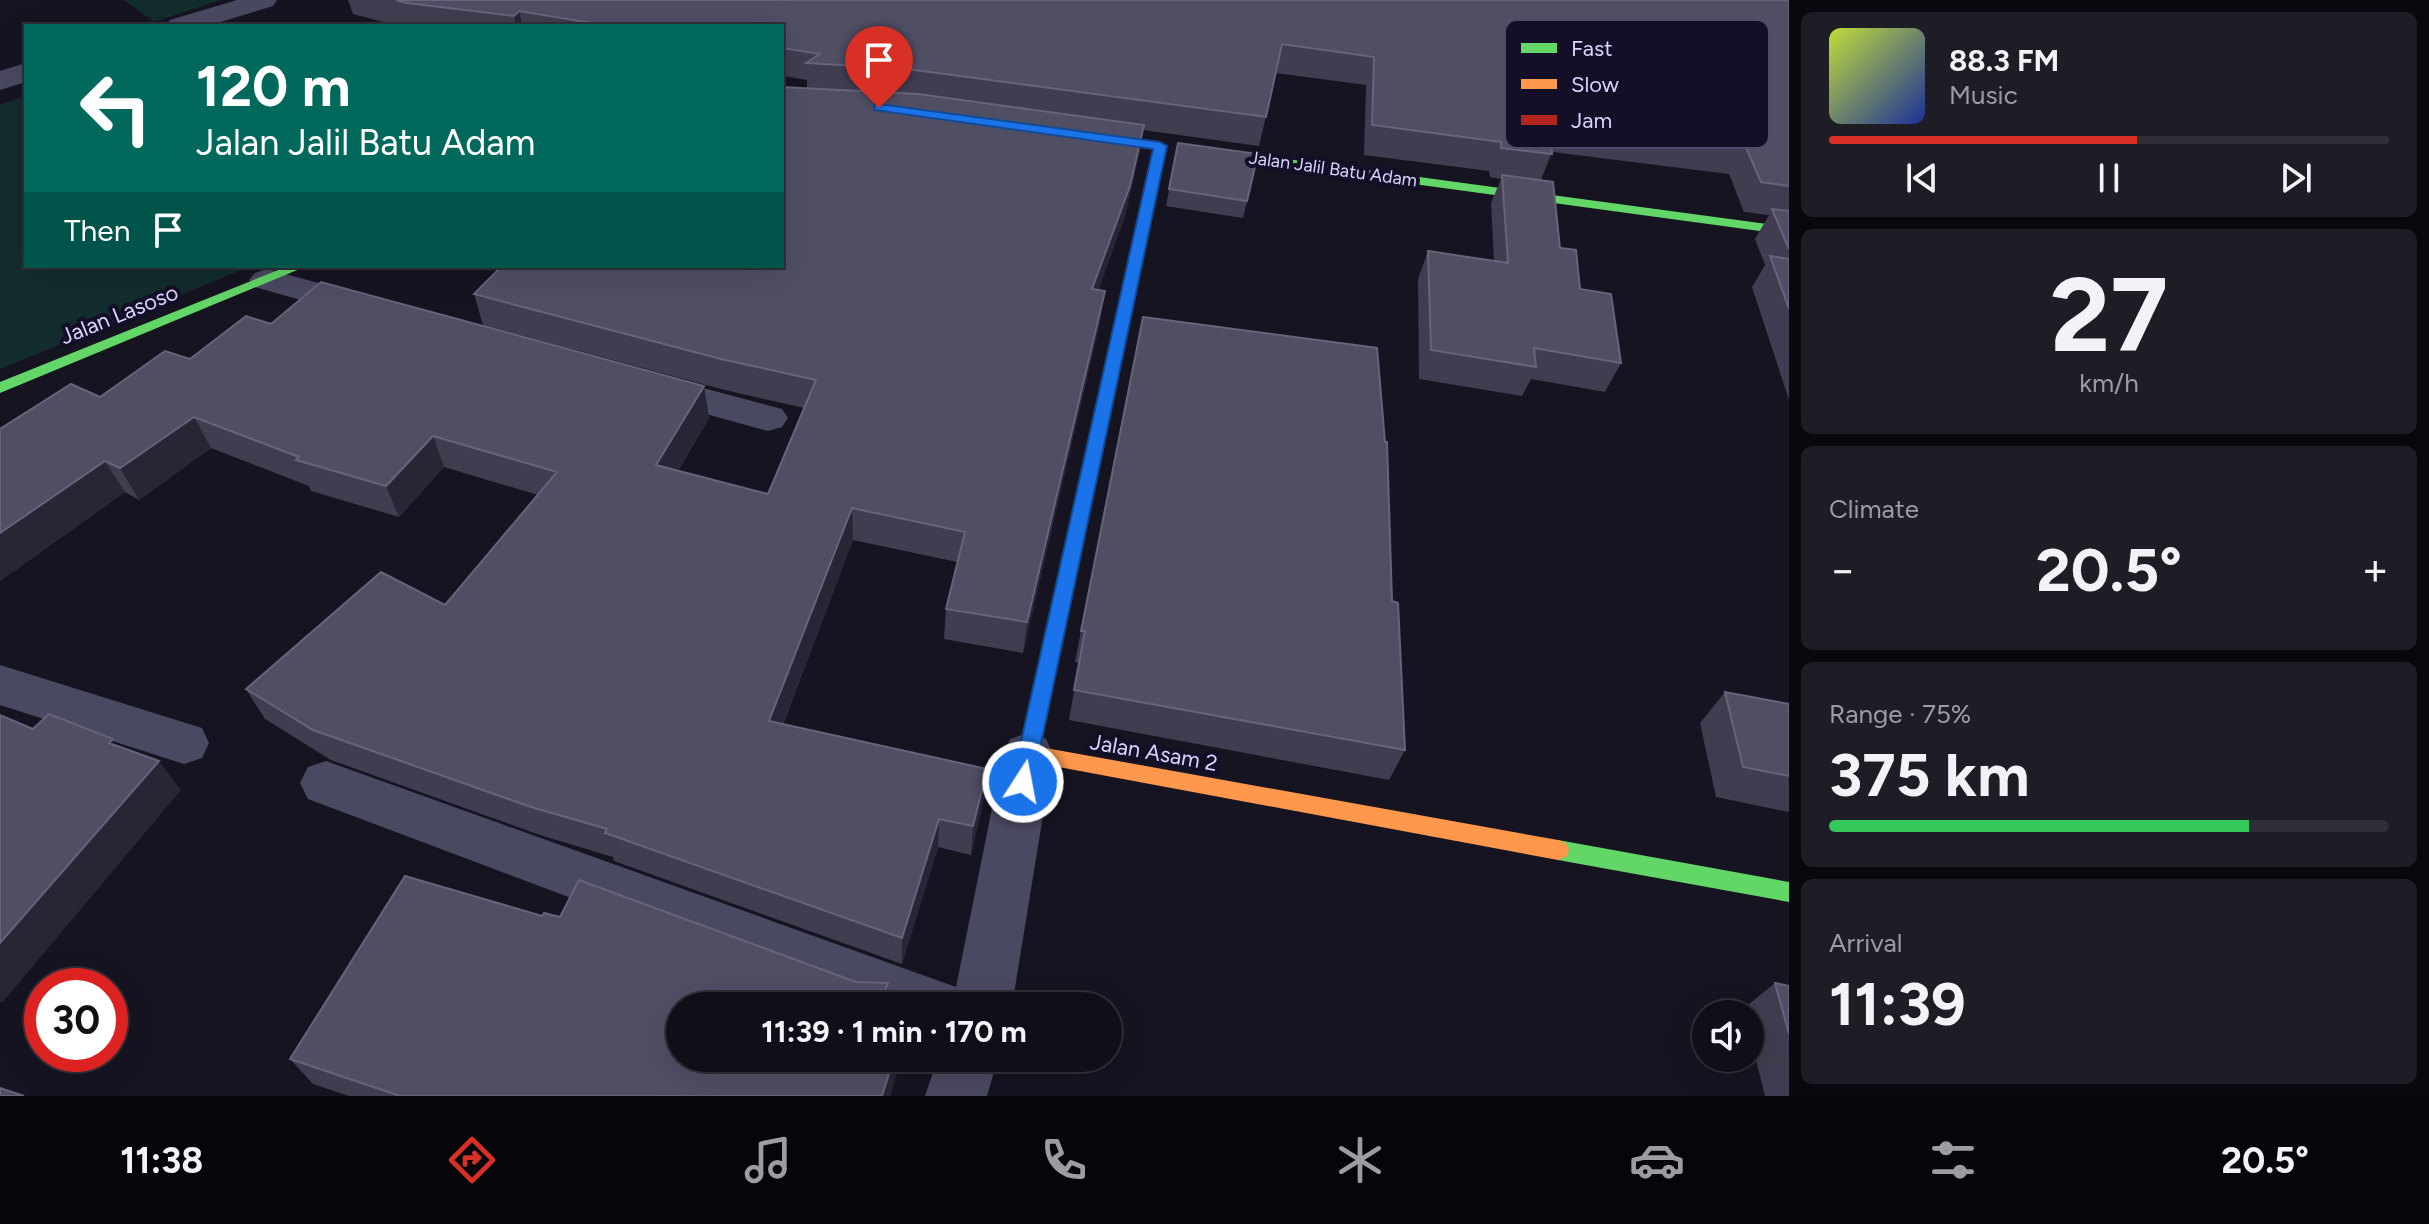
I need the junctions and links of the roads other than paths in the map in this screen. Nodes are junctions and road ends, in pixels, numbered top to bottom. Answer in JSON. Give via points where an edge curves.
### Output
{"nodes":[{"id":1,"x":264,"y":0,"type":"edge"},
{"id":2,"x":190,"y":23,"type":"edge"},
{"id":3,"x":24,"y":73,"type":"edge"},
{"id":4,"x":0,"y":81,"type":"edge"},
{"id":5,"x":1789,"y":231,"type":"edge"},
{"id":6,"x":283,"y":273,"type":"edge"},
{"id":7,"x":403,"y":318,"type":"edge"},
{"id":8,"x":616,"y":376,"type":"edge"},
{"id":9,"x":0,"y":388,"type":"edge"},
{"id":10,"x":768,"y":418,"type":"dead end"},
{"id":11,"x":0,"y":685,"type":"edge"},
{"id":12,"x":184,"y":743,"type":"dead end"},
{"id":13,"x":1028,"y":754,"type":"junction"},
{"id":14,"x":326,"y":783,"type":"dead end"},
{"id":15,"x":1789,"y":892,"type":"edge"},
{"id":16,"x":897,"y":992,"type":"edge"},
{"id":17,"x":985,"y":992,"type":"edge"},
{"id":18,"x":964,"y":1072,"type":"edge"},
{"id":19,"x":956,"y":1096,"type":"edge"}],
"edges":[{"from":1,"to":2,"type":"street"},
{"from":3,"to":4,"type":"street"},
{"from":5,"to":13,"type":"street","name":"Jalan Jalil Batu Adam","via":[[1153,145]]},
{"from":6,"to":7,"type":"street"},
{"from":6,"to":9,"type":"street","name":"Jalan Lasoso"},
{"from":8,"to":10,"type":"street"},
{"from":11,"to":12,"type":"street"},
{"from":13,"to":15,"type":"street","name":"Jalan Asam 2"},
{"from":13,"to":17,"type":"street"},
{"from":14,"to":16,"type":"street"},
{"from":18,"to":19,"type":"street"}]}
